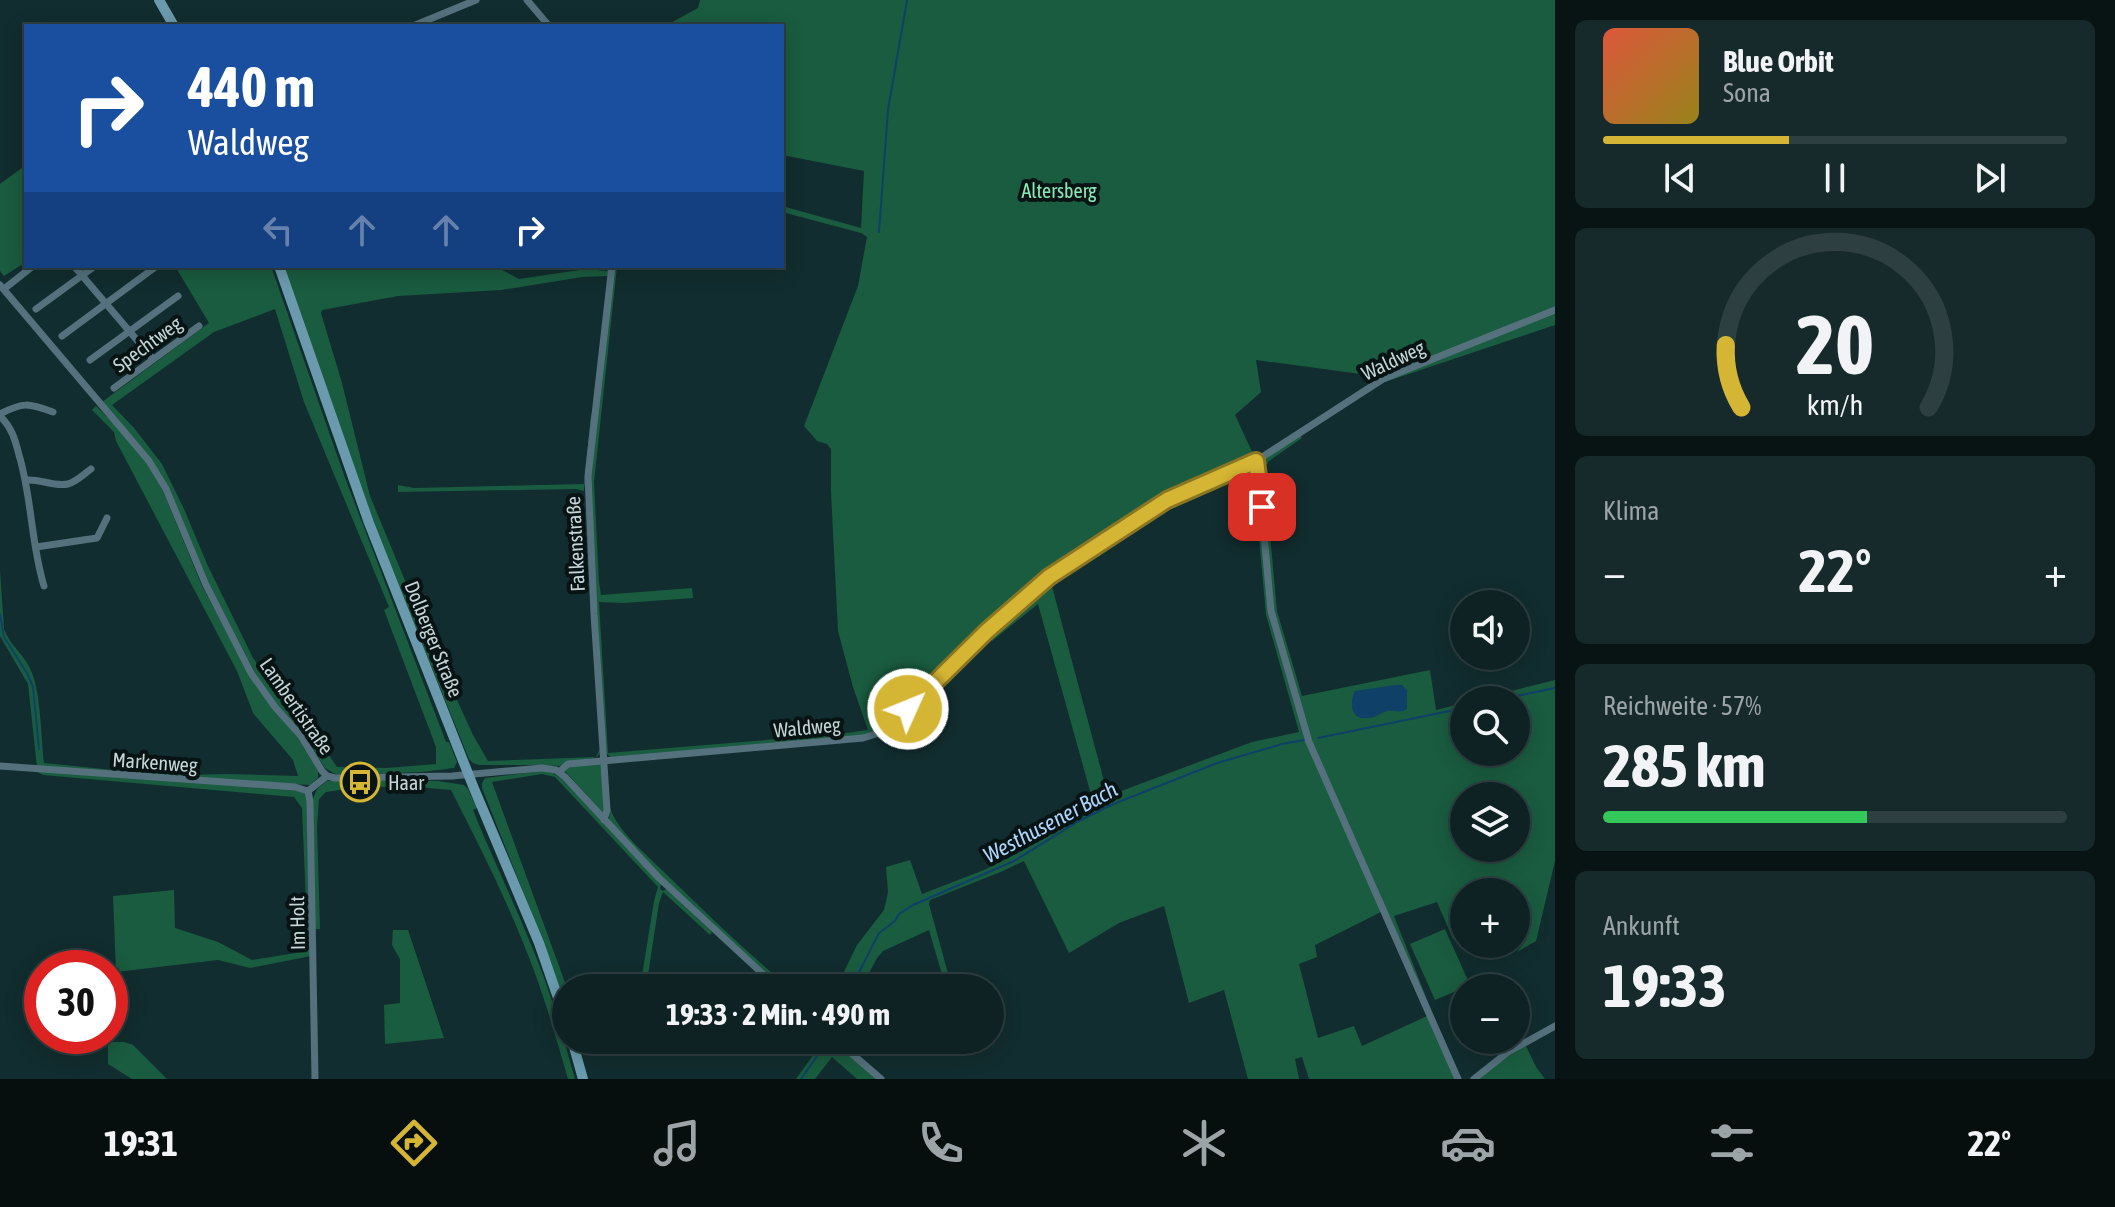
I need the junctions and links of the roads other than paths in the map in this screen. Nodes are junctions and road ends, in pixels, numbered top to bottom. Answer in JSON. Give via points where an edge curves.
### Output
{"nodes":[{"id":1,"x":159,"y":0,"type":"edge"},
{"id":2,"x":476,"y":0,"type":"edge"},
{"id":3,"x":527,"y":0,"type":"edge"},
{"id":4,"x":173,"y":24,"type":"edge"},
{"id":5,"x":418,"y":24,"type":"edge"},
{"id":6,"x":547,"y":24,"type":"edge"},
{"id":7,"x":30,"y":268,"type":"edge"},
{"id":8,"x":76,"y":268,"type":"edge"},
{"id":9,"x":92,"y":268,"type":"edge"},
{"id":10,"x":154,"y":268,"type":"dead end"},
{"id":11,"x":280,"y":268,"type":"edge"},
{"id":12,"x":612,"y":268,"type":"edge"},
{"id":13,"x":82,"y":275,"type":"junction"},
{"id":14,"x":2,"y":287,"type":"edge"},
{"id":15,"x":178,"y":296,"type":"dead end"},
{"id":16,"x":106,"y":303,"type":"junction"},
{"id":17,"x":36,"y":309,"type":"dead end"},
{"id":18,"x":1555,"y":310,"type":"edge"},
{"id":19,"x":199,"y":326,"type":"dead end"},
{"id":20,"x":129,"y":331,"type":"junction"},
{"id":21,"x":62,"y":336,"type":"dead end"},
{"id":22,"x":153,"y":359,"type":"junction"},
{"id":23,"x":90,"y":360,"type":"dead end"},
{"id":24,"x":114,"y":388,"type":"dead end"},
{"id":25,"x":53,"y":412,"type":"dead end"},
{"id":26,"x":0,"y":415,"type":"edge"},
{"id":27,"x":1256,"y":461,"type":"junction"},
{"id":28,"x":91,"y":469,"type":"dead end"},
{"id":29,"x":27,"y":480,"type":"junction"},
{"id":30,"x":107,"y":518,"type":"dead end"},
{"id":31,"x":36,"y":547,"type":"junction"},
{"id":32,"x":44,"y":586,"type":"dead end"},
{"id":33,"x":604,"y":760,"type":"junction"},
{"id":34,"x":0,"y":766,"type":"edge"},
{"id":35,"x":559,"y":772,"type":"junction"},
{"id":36,"x":469,"y":775,"type":"junction"},
{"id":37,"x":327,"y":776,"type":"junction"},
{"id":38,"x":308,"y":791,"type":"junction"},
{"id":39,"x":604,"y":820,"type":"junction"},
{"id":40,"x":763,"y":974,"type":"edge"},
{"id":41,"x":552,"y":981,"type":"edge"},
{"id":42,"x":1555,"y":1026,"type":"edge"},
{"id":43,"x":576,"y":1054,"type":"edge"},
{"id":44,"x":852,"y":1054,"type":"edge"},
{"id":45,"x":315,"y":1079,"type":"edge"},
{"id":46,"x":583,"y":1079,"type":"edge"},
{"id":47,"x":881,"y":1079,"type":"edge"},
{"id":48,"x":1458,"y":1079,"type":"edge"},
{"id":49,"x":1474,"y":1079,"type":"edge"}],
"edges":[{"from":1,"to":4,"type":"main road"},
{"from":2,"to":5,"type":"street"},
{"from":3,"to":6,"type":"street"},
{"from":7,"to":14,"type":"street"},
{"from":8,"to":13,"type":"street"},
{"from":9,"to":13,"type":"street"},
{"from":10,"to":16,"type":"street"},
{"from":11,"to":36,"type":"main road","name":"Dolberger Straße","via":[[369,523]]},
{"from":12,"to":33,"type":"street","name":"Falkenstraße","via":[[588,476]]},
{"from":13,"to":16,"type":"street"},
{"from":13,"to":17,"type":"street"},
{"from":14,"to":37,"type":"street","name":"Lambertistraße","via":[[149,461],[251,673]]},
{"from":15,"to":20,"type":"street"},
{"from":16,"to":20,"type":"street"},
{"from":16,"to":21,"type":"street"},
{"from":18,"to":27,"type":"street","name":"Waldweg","via":[[1383,379]]},
{"from":19,"to":22,"type":"street","name":"Spechtweg"},
{"from":20,"to":22,"type":"street"},
{"from":20,"to":23,"type":"street"},
{"from":22,"to":24,"type":"street","name":"Spechtweg"},
{"from":25,"to":26,"type":"street","via":[[22,404]]},
{"from":26,"to":29,"type":"street","via":[[11,427]]},
{"from":27,"to":33,"type":"street","name":"Waldweg","via":[[1167,500],[1049,577],[879,733]]},
{"from":27,"to":48,"type":"street","via":[[1271,611],[1309,742]]},
{"from":28,"to":29,"type":"street","via":[[64,485]]},
{"from":29,"to":31,"type":"street"},
{"from":30,"to":31,"type":"street","via":[[97,538]]},
{"from":31,"to":32,"type":"street"},
{"from":33,"to":35,"type":"street","name":"Waldweg","via":[[568,764]]},
{"from":33,"to":39,"type":"street","name":"Falkenstraße"},
{"from":34,"to":38,"type":"street","name":"Markenweg"},
{"from":35,"to":36,"type":"street","name":"Lambertistraße","via":[[542,768]]},
{"from":35,"to":39,"type":"street"},
{"from":36,"to":37,"type":"street","name":"Lambertistraße"},
{"from":36,"to":41,"type":"main road","name":"Dolberger Straße"},
{"from":37,"to":38,"type":"street"},
{"from":38,"to":45,"type":"street","name":"Im Holt"},
{"from":39,"to":40,"type":"street"},
{"from":42,"to":49,"type":"street"},
{"from":43,"to":46,"type":"main road"},
{"from":44,"to":47,"type":"street"}]}
